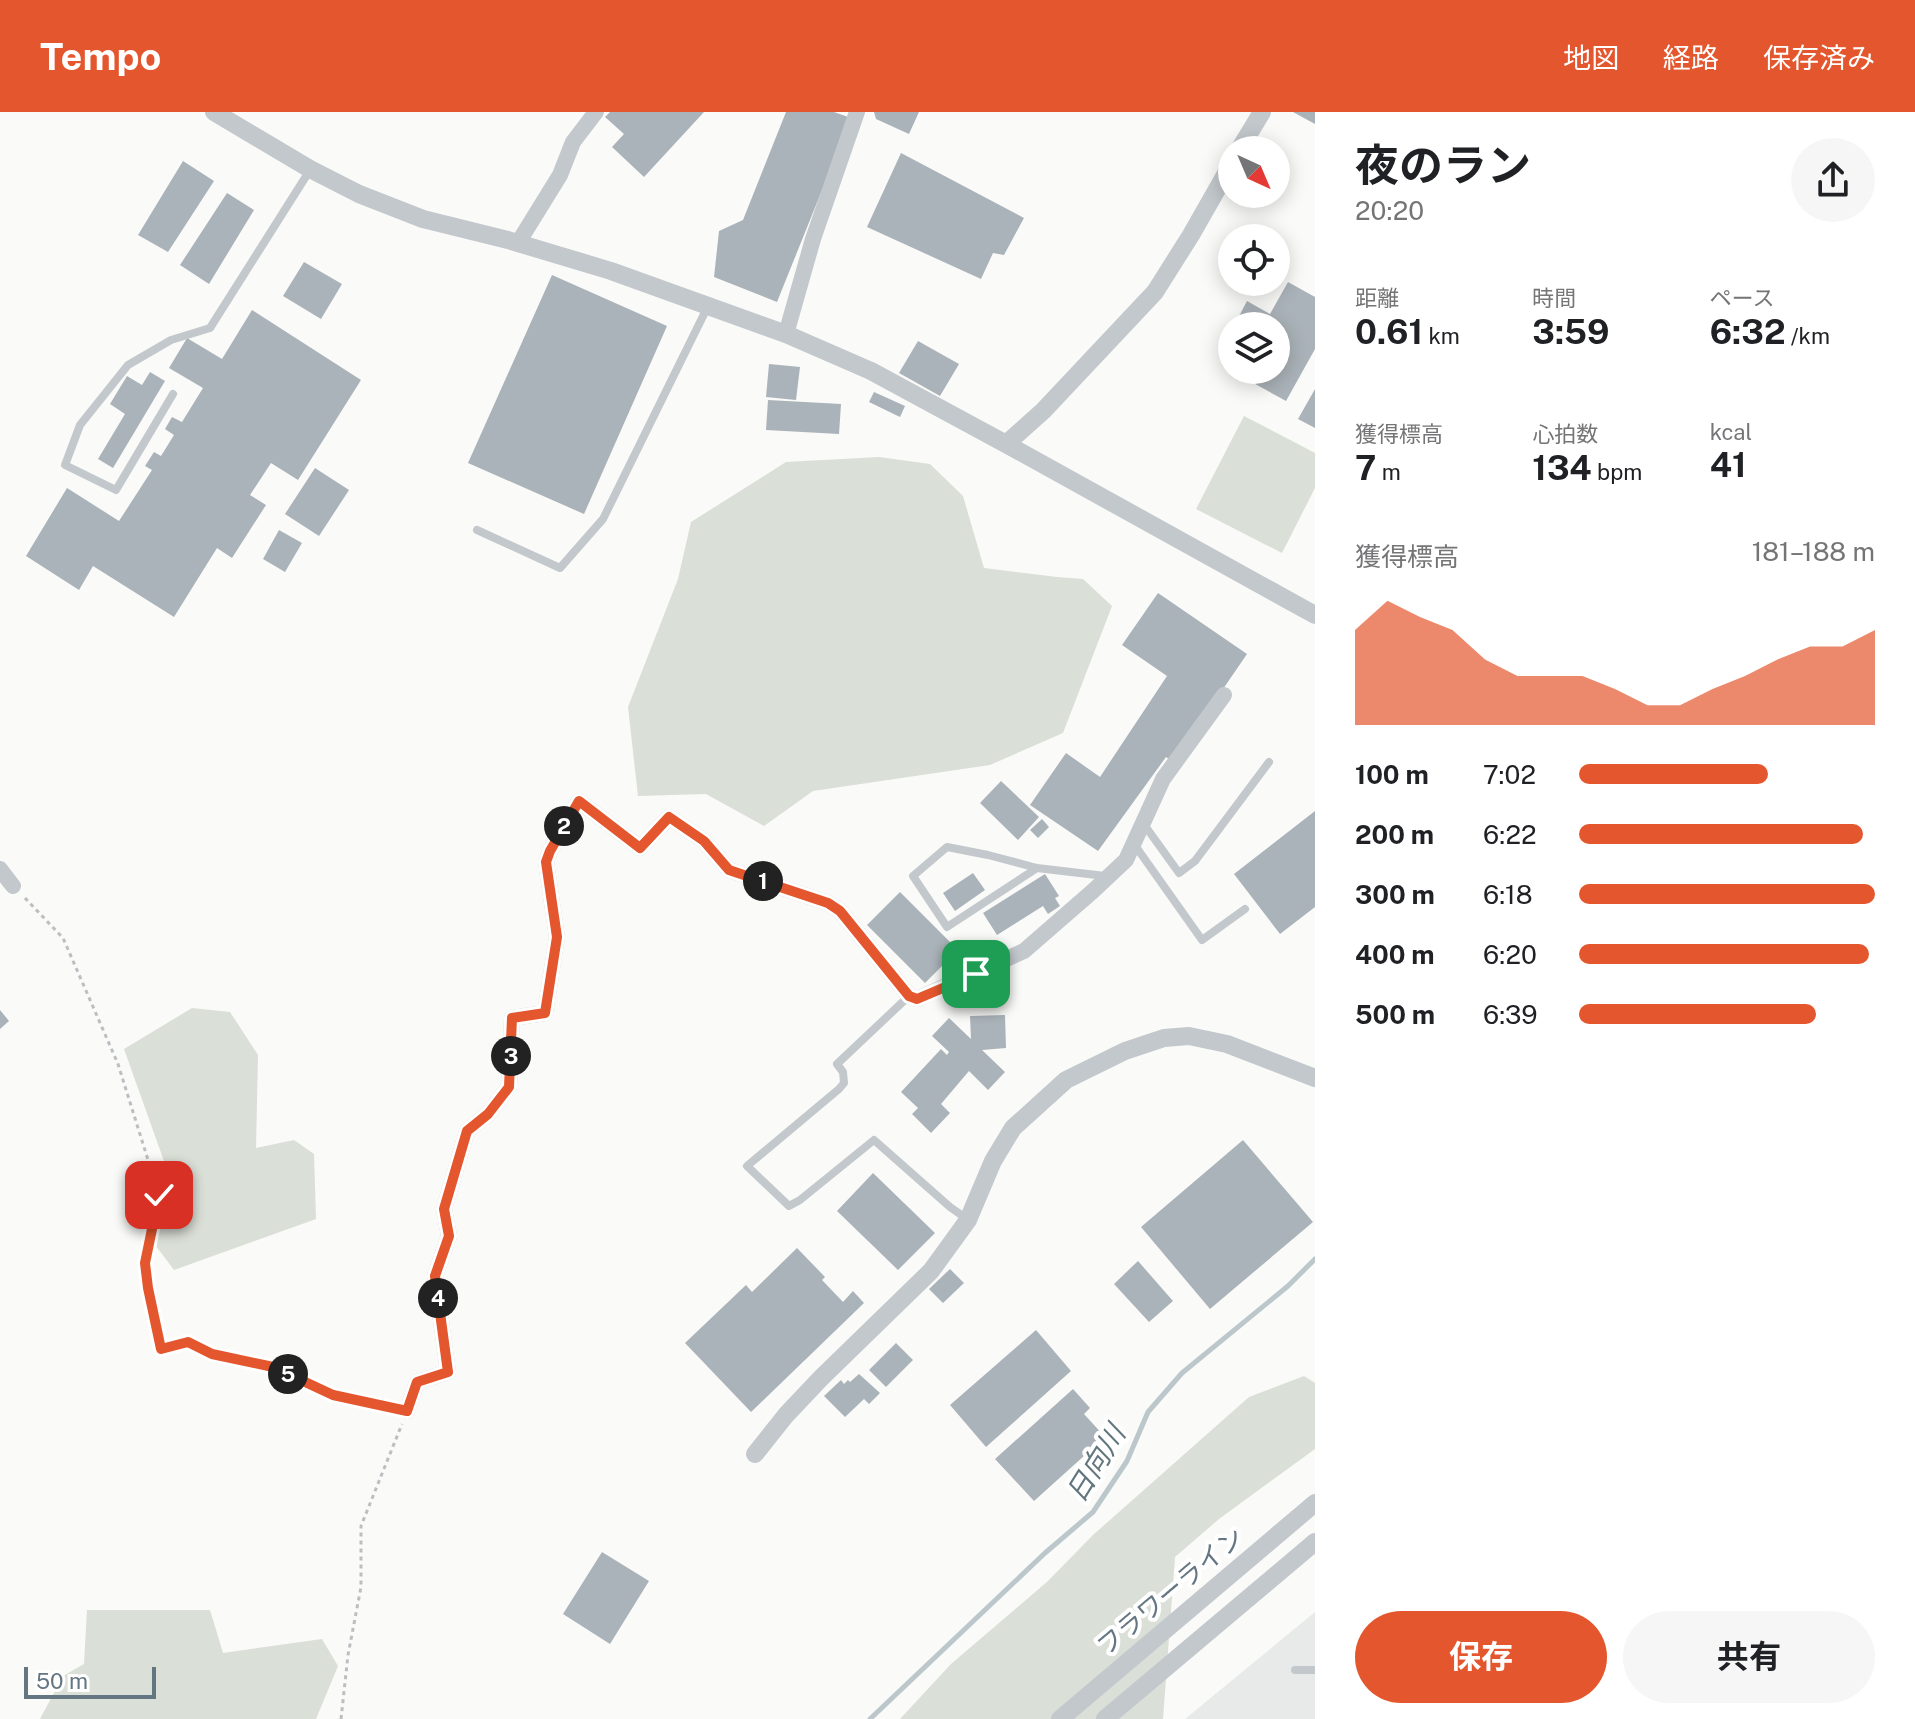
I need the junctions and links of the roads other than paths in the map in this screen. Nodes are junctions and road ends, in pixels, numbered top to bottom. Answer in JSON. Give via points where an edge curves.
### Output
{"nodes":[{"id":1,"x":214,"y":112,"type":"edge"},
{"id":2,"x":596,"y":112,"type":"edge"},
{"id":3,"x":857,"y":112,"type":"edge"},
{"id":4,"x":1262,"y":112,"type":"edge"},
{"id":5,"x":1247,"y":136,"type":"edge"},
{"id":6,"x":310,"y":169,"type":"junction"},
{"id":7,"x":1218,"y":188,"type":"edge"},
{"id":8,"x":518,"y":243,"type":"junction"},
{"id":9,"x":708,"y":305,"type":"junction"},
{"id":10,"x":786,"y":334,"type":"junction"},
{"id":11,"x":173,"y":394,"type":"dead end"},
{"id":12,"x":1006,"y":444,"type":"junction"},
{"id":13,"x":477,"y":530,"type":"dead end"},
{"id":14,"x":1315,"y":615,"type":"edge"},
{"id":15,"x":1224,"y":695,"type":"dead end"},
{"id":16,"x":1269,"y":762,"type":"dead end"},
{"id":17,"x":1143,"y":823,"type":"junction"},
{"id":18,"x":1133,"y":844,"type":"junction"},
{"id":19,"x":1037,"y":868,"type":"junction"},
{"id":20,"x":0,"y":869,"type":"edge"},
{"id":21,"x":1108,"y":877,"type":"junction"},
{"id":22,"x":13,"y":886,"type":"road end"},
{"id":23,"x":1245,"y":909,"type":"dead end"},
{"id":24,"x":909,"y":996,"type":"junction"},
{"id":25,"x":1315,"y":1078,"type":"edge"},
{"id":26,"x":968,"y":1220,"type":"junction"},
{"id":27,"x":407,"y":1411,"type":"road end"},
{"id":28,"x":755,"y":1454,"type":"dead end"},
{"id":29,"x":1315,"y":1503,"type":"edge"},
{"id":30,"x":1315,"y":1542,"type":"edge"},
{"id":31,"x":1295,"y":1670,"type":"dead end"},
{"id":32,"x":1315,"y":1670,"type":"edge"},
{"id":33,"x":1060,"y":1719,"type":"edge"},
{"id":34,"x":1105,"y":1719,"type":"edge"}],
"edges":[{"from":1,"to":6,"type":"street"},
{"from":2,"to":8,"type":"street","via":[[573,142],[560,175]]},
{"from":3,"to":10,"type":"street"},
{"from":4,"to":5,"type":"street"},
{"from":6,"to":8,"type":"street","via":[[423,219]]},
{"from":6,"to":11,"type":"lane","via":[[210,328],[171,340],[128,365],[80,425],[65,465],[116,490]]},
{"from":7,"to":12,"type":"street","via":[[1155,292]]},
{"from":8,"to":9,"type":"street"},
{"from":9,"to":10,"type":"street"},
{"from":9,"to":13,"type":"lane","via":[[603,519],[560,568]]},
{"from":10,"to":12,"type":"street","via":[[871,371]]},
{"from":12,"to":14,"type":"street"},
{"from":15,"to":17,"type":"street","via":[[1163,779]]},
{"from":16,"to":17,"type":"lane","via":[[1195,861],[1179,873]]},
{"from":17,"to":18,"type":"street"},
{"from":18,"to":21,"type":"street","via":[[1126,860]]},
{"from":18,"to":23,"type":"lane","via":[[1202,940]]},
{"from":19,"to":19,"type":"lane","via":[[947,927],[913,876],[947,847]]},
{"from":19,"to":21,"type":"lane"},
{"from":20,"to":22,"type":"street"},
{"from":21,"to":24,"type":"street","via":[[1024,951],[917,999]]},
{"from":24,"to":26,"type":"lane","via":[[837,1064],[844,1083],[839,1089],[747,1166],[789,1206],[874,1140]]},
{"from":24,"to":27,"type":"street","via":[[828,903],[729,870],[704,841],[669,817],[640,848],[579,801],[546,862],[557,937],[545,1013],[512,1018],[509,1087],[467,1131],[444,1209],[449,1236],[435,1276],[448,1372],[417,1382]]},
{"from":25,"to":26,"type":"street","via":[[1227,1044],[1189,1036],[1125,1051],[1066,1080],[1013,1128]]},
{"from":26,"to":28,"type":"street","via":[[931,1271],[821,1378]]},
{"from":29,"to":33,"type":"street","name":"フラワーライン"},
{"from":30,"to":34,"type":"street"},
{"from":31,"to":32,"type":"lane"}]}
